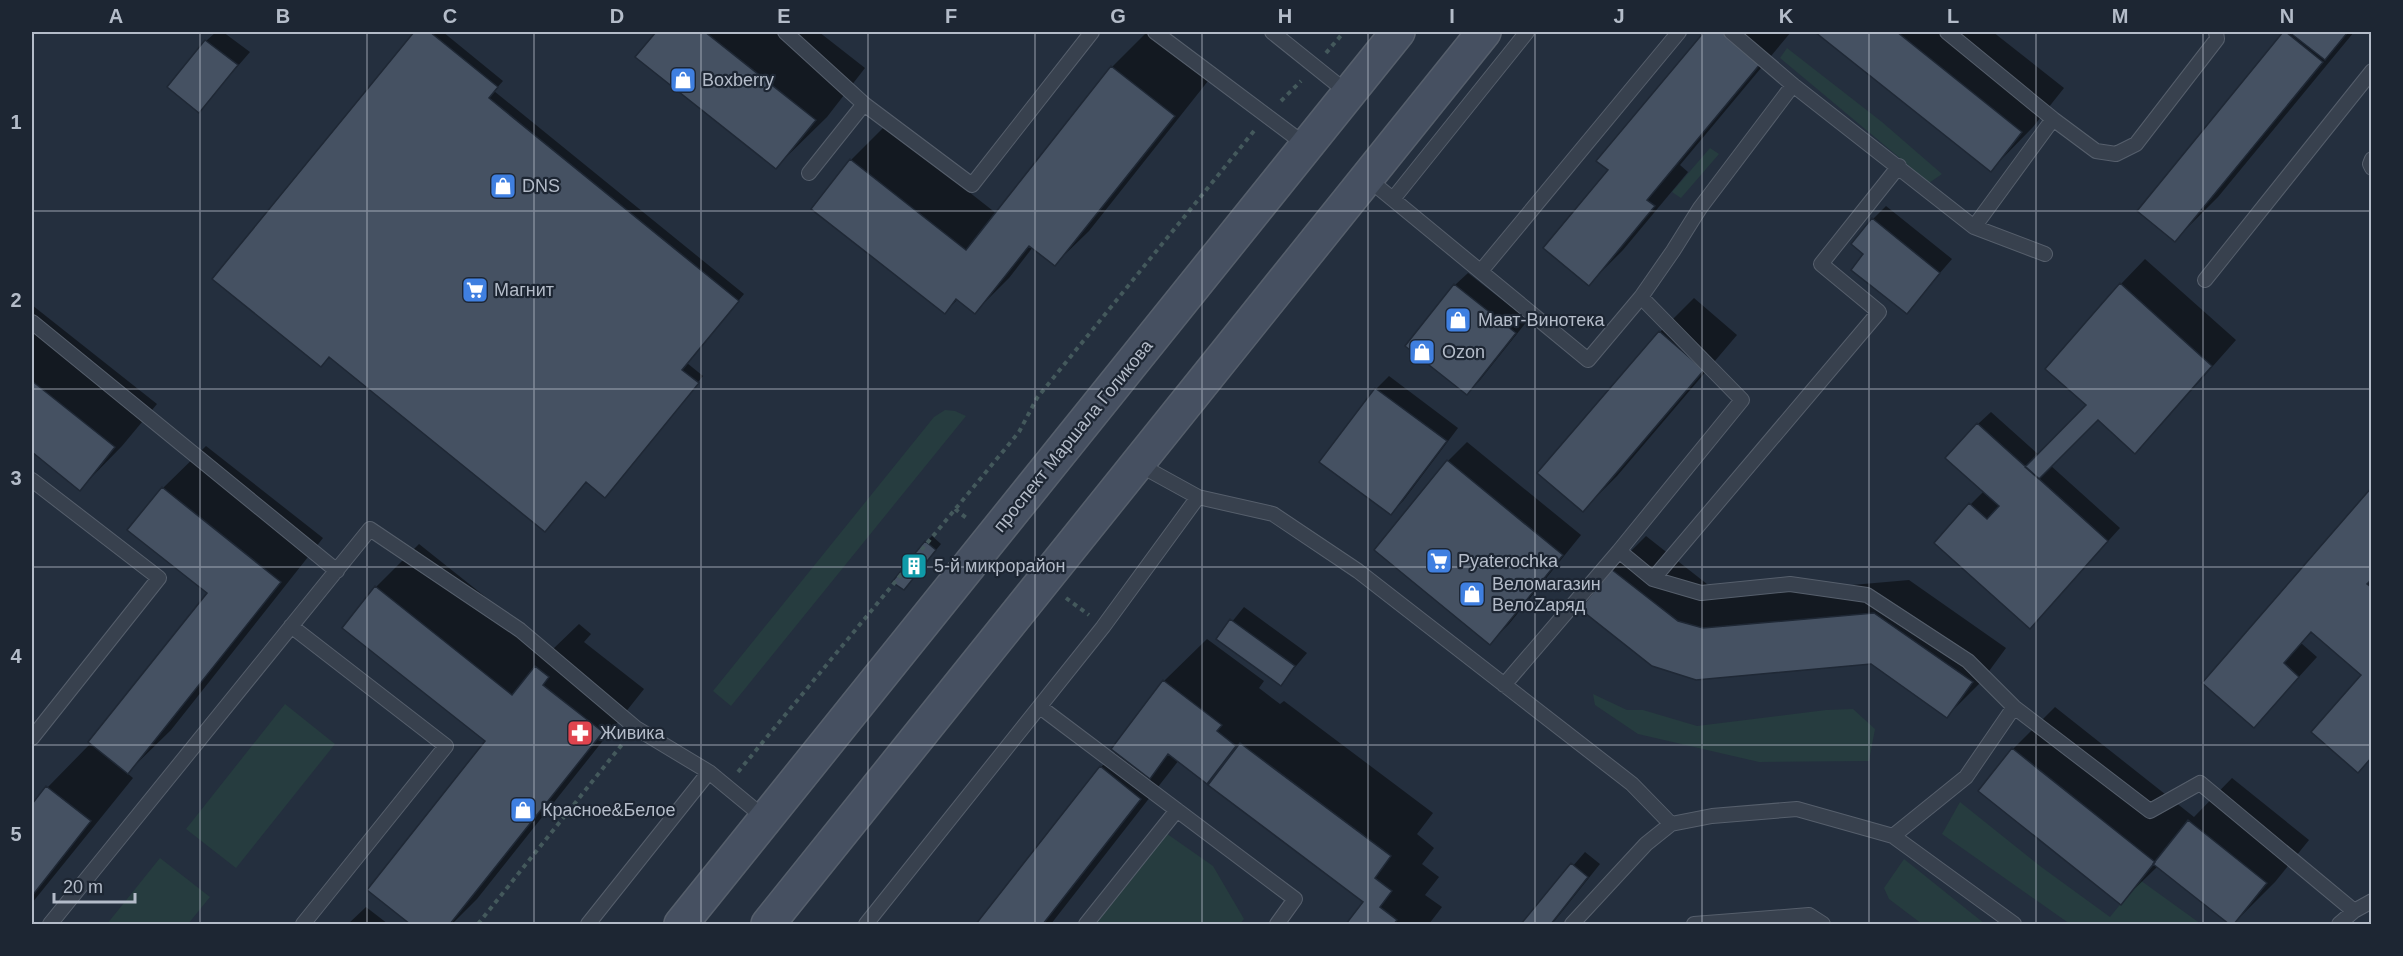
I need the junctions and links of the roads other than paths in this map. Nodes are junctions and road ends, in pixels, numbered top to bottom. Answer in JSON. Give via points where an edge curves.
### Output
{"nodes":[{"id":1,"x":785,"y":32,"type":"edge"},
{"id":2,"x":1092,"y":32,"type":"edge"},
{"id":3,"x":1155,"y":32,"type":"edge"},
{"id":4,"x":1272,"y":32,"type":"edge"},
{"id":5,"x":1398,"y":32,"type":"edge"},
{"id":6,"x":1484,"y":32,"type":"edge"},
{"id":7,"x":1527,"y":32,"type":"edge"},
{"id":8,"x":1679,"y":32,"type":"edge"},
{"id":9,"x":1731,"y":32,"type":"edge"},
{"id":10,"x":1947,"y":32,"type":"edge"},
{"id":11,"x":2216,"y":32,"type":"edge"},
{"id":12,"x":2372,"y":71,"type":"edge"},
{"id":13,"x":1793,"y":85,"type":"junction"},
{"id":14,"x":1348,"y":93,"type":"junction"},
{"id":15,"x":864,"y":104,"type":"junction"},
{"id":16,"x":2053,"y":119,"type":"junction"},
{"id":17,"x":1307,"y":146,"type":"junction"},
{"id":18,"x":2372,"y":159,"type":"edge"},
{"id":19,"x":1899,"y":166,"type":"junction"},
{"id":20,"x":2372,"y":168,"type":"edge"},
{"id":21,"x":809,"y":173,"type":"dead end"},
{"id":22,"x":1367,"y":178,"type":"junction"},
{"id":23,"x":1393,"y":199,"type":"junction"},
{"id":24,"x":1974,"y":227,"type":"junction"},
{"id":25,"x":2045,"y":254,"type":"dead end"},
{"id":26,"x":1481,"y":271,"type":"junction"},
{"id":27,"x":2205,"y":280,"type":"dead end"},
{"id":28,"x":1641,"y":297,"type":"junction"},
{"id":29,"x":32,"y":322,"type":"edge"},
{"id":30,"x":1137,"y":464,"type":"junction"},
{"id":31,"x":32,"y":480,"type":"edge"},
{"id":32,"x":1198,"y":497,"type":"junction"},
{"id":33,"x":1619,"y":551,"type":"junction"},
{"id":34,"x":337,"y":571,"type":"junction"},
{"id":35,"x":1653,"y":579,"type":"junction"},
{"id":36,"x":291,"y":627,"type":"junction"},
{"id":37,"x":1503,"y":686,"type":"junction"},
{"id":38,"x":1040,"y":707,"type":"junction"},
{"id":39,"x":2014,"y":707,"type":"junction"},
{"id":40,"x":32,"y":738,"type":"edge"},
{"id":41,"x":709,"y":772,"type":"junction"},
{"id":42,"x":1177,"y":810,"type":"junction"},
{"id":43,"x":766,"y":819,"type":"junction"},
{"id":44,"x":1671,"y":824,"type":"junction"},
{"id":45,"x":1893,"y":836,"type":"junction"},
{"id":46,"x":2372,"y":901,"type":"edge"},
{"id":47,"x":2354,"y":911,"type":"junction"},
{"id":48,"x":50,"y":924,"type":"edge"},
{"id":49,"x":303,"y":924,"type":"edge"},
{"id":50,"x":588,"y":924,"type":"edge"},
{"id":51,"x":681,"y":924,"type":"edge"},
{"id":52,"x":768,"y":924,"type":"edge"},
{"id":53,"x":866,"y":924,"type":"edge"},
{"id":54,"x":1086,"y":924,"type":"edge"},
{"id":55,"x":1277,"y":924,"type":"edge"},
{"id":56,"x":1572,"y":924,"type":"edge"},
{"id":57,"x":1694,"y":924,"type":"edge"},
{"id":58,"x":1823,"y":924,"type":"edge"},
{"id":59,"x":2014,"y":924,"type":"edge"},
{"id":60,"x":2339,"y":924,"type":"edge"}],
"edges":[{"from":1,"to":15,"type":"lane"},
{"from":2,"to":15,"type":"lane","via":[[972,185]]},
{"from":3,"to":17,"type":"lane"},
{"from":4,"to":14,"type":"lane"},
{"from":5,"to":14,"type":"main road","name":"проспект Маршала Голикова"},
{"from":6,"to":22,"type":"main road"},
{"from":7,"to":23,"type":"lane"},
{"from":8,"to":26,"type":"lane"},
{"from":9,"to":13,"type":"lane"},
{"from":10,"to":16,"type":"lane"},
{"from":11,"to":16,"type":"lane","via":[[2217,39],[2136,144],[2116,154],[2096,151]]},
{"from":12,"to":27,"type":"lane"},
{"from":13,"to":19,"type":"lane"},
{"from":13,"to":28,"type":"lane","via":[[1700,208]]},
{"from":14,"to":17,"type":"main road","name":"проспект Маршала Голикова"},
{"from":15,"to":21,"type":"lane"},
{"from":16,"to":24,"type":"lane"},
{"from":17,"to":43,"type":"main road","name":"проспект Маршала Голикова"},
{"from":18,"to":20,"type":"lane"},
{"from":19,"to":24,"type":"lane"},
{"from":19,"to":35,"type":"lane","via":[[1821,264],[1879,312]]},
{"from":22,"to":23,"type":"lane"},
{"from":22,"to":30,"type":"main road"},
{"from":23,"to":26,"type":"lane"},
{"from":24,"to":25,"type":"lane"},
{"from":26,"to":28,"type":"lane","via":[[1588,360]]},
{"from":28,"to":33,"type":"lane","via":[[1742,400]]},
{"from":29,"to":34,"type":"lane"},
{"from":30,"to":32,"type":"lane"},
{"from":30,"to":52,"type":"main road"},
{"from":31,"to":40,"type":"lane","via":[[159,578]]},
{"from":32,"to":37,"type":"lane","via":[[1273,514],[1358,571]]},
{"from":32,"to":38,"type":"lane","via":[[1110,619]]},
{"from":33,"to":35,"type":"lane"},
{"from":33,"to":37,"type":"lane"},
{"from":34,"to":36,"type":"lane"},
{"from":34,"to":41,"type":"lane","via":[[370,529],[520,630],[636,728]]},
{"from":35,"to":39,"type":"lane","via":[[1701,593],[1790,584],[1867,595],[1968,661]]},
{"from":36,"to":48,"type":"lane"},
{"from":36,"to":49,"type":"lane","via":[[446,746]]},
{"from":37,"to":44,"type":"lane","via":[[1632,784]]},
{"from":38,"to":42,"type":"lane"},
{"from":38,"to":53,"type":"lane"},
{"from":39,"to":45,"type":"lane","via":[[1966,777]]},
{"from":39,"to":47,"type":"lane","via":[[2150,812],[2200,783]]},
{"from":41,"to":43,"type":"lane"},
{"from":41,"to":50,"type":"lane"},
{"from":42,"to":54,"type":"lane"},
{"from":42,"to":55,"type":"lane","via":[[1295,899]]},
{"from":43,"to":51,"type":"main road","name":"проспект Маршала Голикова"},
{"from":44,"to":45,"type":"lane","via":[[1712,816],[1797,809]]},
{"from":44,"to":56,"type":"lane","via":[[1646,844]]},
{"from":45,"to":59,"type":"lane"},
{"from":46,"to":47,"type":"lane"},
{"from":47,"to":60,"type":"lane"},
{"from":57,"to":58,"type":"lane","via":[[1809,915]]}]}
